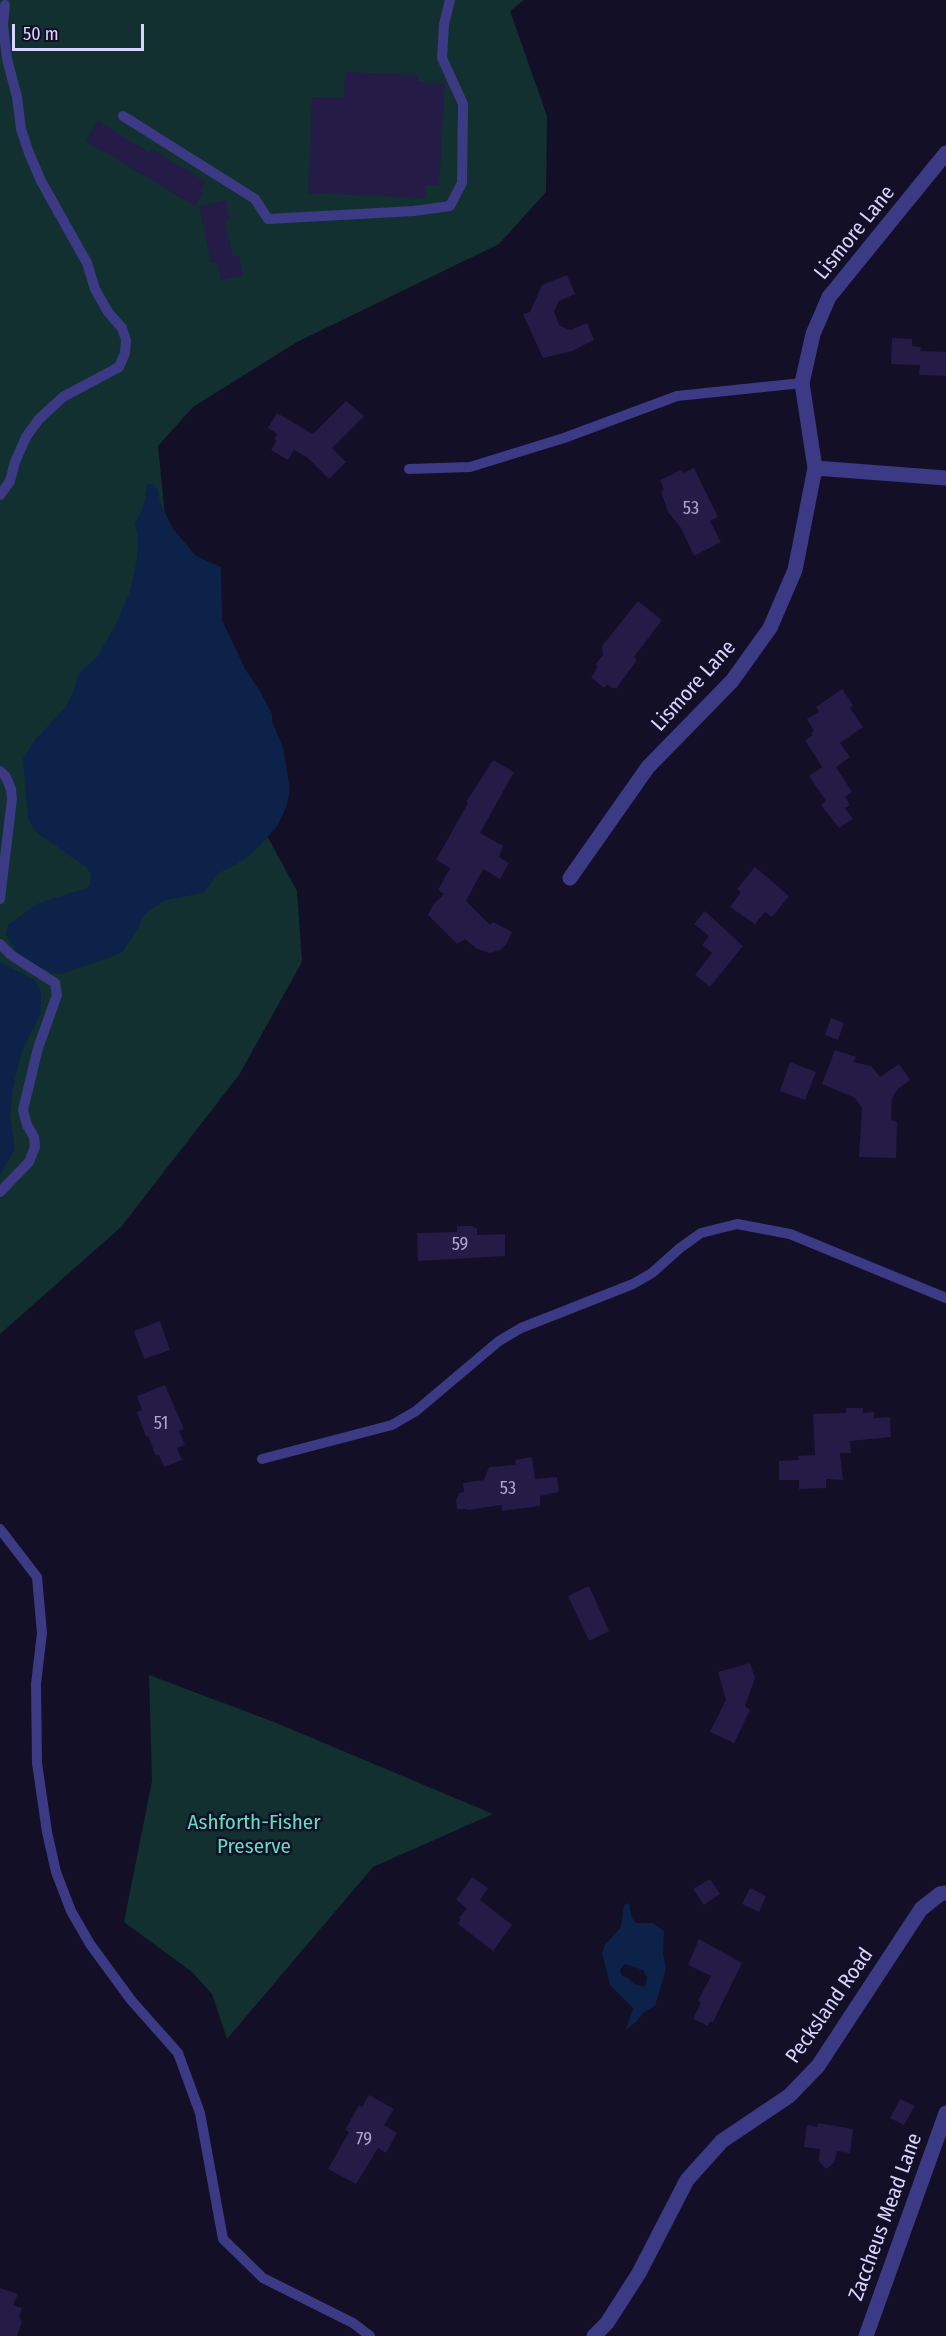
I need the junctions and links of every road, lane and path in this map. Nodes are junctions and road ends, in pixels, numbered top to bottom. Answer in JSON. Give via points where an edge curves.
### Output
{"nodes":[{"id":1,"x":450,"y":0,"type":"edge"},
{"id":2,"x":4,"y":6,"type":"edge"},
{"id":3,"x":123,"y":116,"type":"dead end"},
{"id":4,"x":946,"y":153,"type":"edge"},
{"id":5,"x":802,"y":383,"type":"junction"},
{"id":6,"x":815,"y":468,"type":"junction"},
{"id":7,"x":409,"y":469,"type":"dead end"},
{"id":8,"x":946,"y":478,"type":"edge"},
{"id":9,"x":0,"y":495,"type":"edge"},
{"id":10,"x":0,"y":771,"type":"edge"},
{"id":11,"x":570,"y":878,"type":"dead end"},
{"id":12,"x":0,"y":899,"type":"edge"},
{"id":13,"x":0,"y":944,"type":"edge"},
{"id":14,"x":0,"y":1192,"type":"edge"},
{"id":15,"x":946,"y":1298,"type":"edge"},
{"id":16,"x":262,"y":1459,"type":"dead end"},
{"id":17,"x":0,"y":1529,"type":"edge"},
{"id":18,"x":946,"y":1893,"type":"edge"},
{"id":19,"x":946,"y":2112,"type":"edge"},
{"id":20,"x":370,"y":2336,"type":"edge"},
{"id":21,"x":594,"y":2336,"type":"edge"},
{"id":22,"x":866,"y":2336,"type":"edge"}],
"edges":[{"from":1,"to":3,"type":"lane","via":[[442,57],[463,104],[462,183],[450,206],[268,219],[255,199]]},
{"from":2,"to":9,"type":"lane","via":[[7,59],[29,153],[87,263],[95,289],[126,340],[119,367],[63,397],[39,419],[26,437],[10,481]]},
{"from":4,"to":5,"type":"street","name":"Lismore Lane","via":[[829,297],[813,334]]},
{"from":5,"to":6,"type":"street","name":"Lismore Lane"},
{"from":5,"to":7,"type":"lane","via":[[677,396],[564,438],[470,467]]},
{"from":6,"to":8,"type":"street"},
{"from":6,"to":11,"type":"street","name":"Lismore Lane","via":[[795,570],[770,628],[732,681],[648,767]]},
{"from":10,"to":12,"type":"lane","via":[[6,777],[12,799]]},
{"from":13,"to":14,"type":"lane","via":[[11,956],[55,983],[57,995],[35,1058],[23,1110],[35,1147],[29,1162]]},
{"from":15,"to":16,"type":"lane","via":[[790,1234],[737,1224],[701,1233],[633,1284],[521,1328],[499,1341],[416,1412],[392,1425]]},
{"from":17,"to":20,"type":"lane","via":[[37,1577],[42,1633],[36,1684],[37,1763],[56,1872],[71,1911],[131,2000],[178,2053],[200,2114],[223,2239],[263,2278],[353,2323]]},
{"from":18,"to":21,"type":"street","name":"Pecksland Road","via":[[921,1909],[818,2066],[789,2096],[722,2141],[687,2180],[639,2273],[607,2323]]},
{"from":19,"to":22,"type":"street","name":"Zaccheus Mead Lane"}]}
